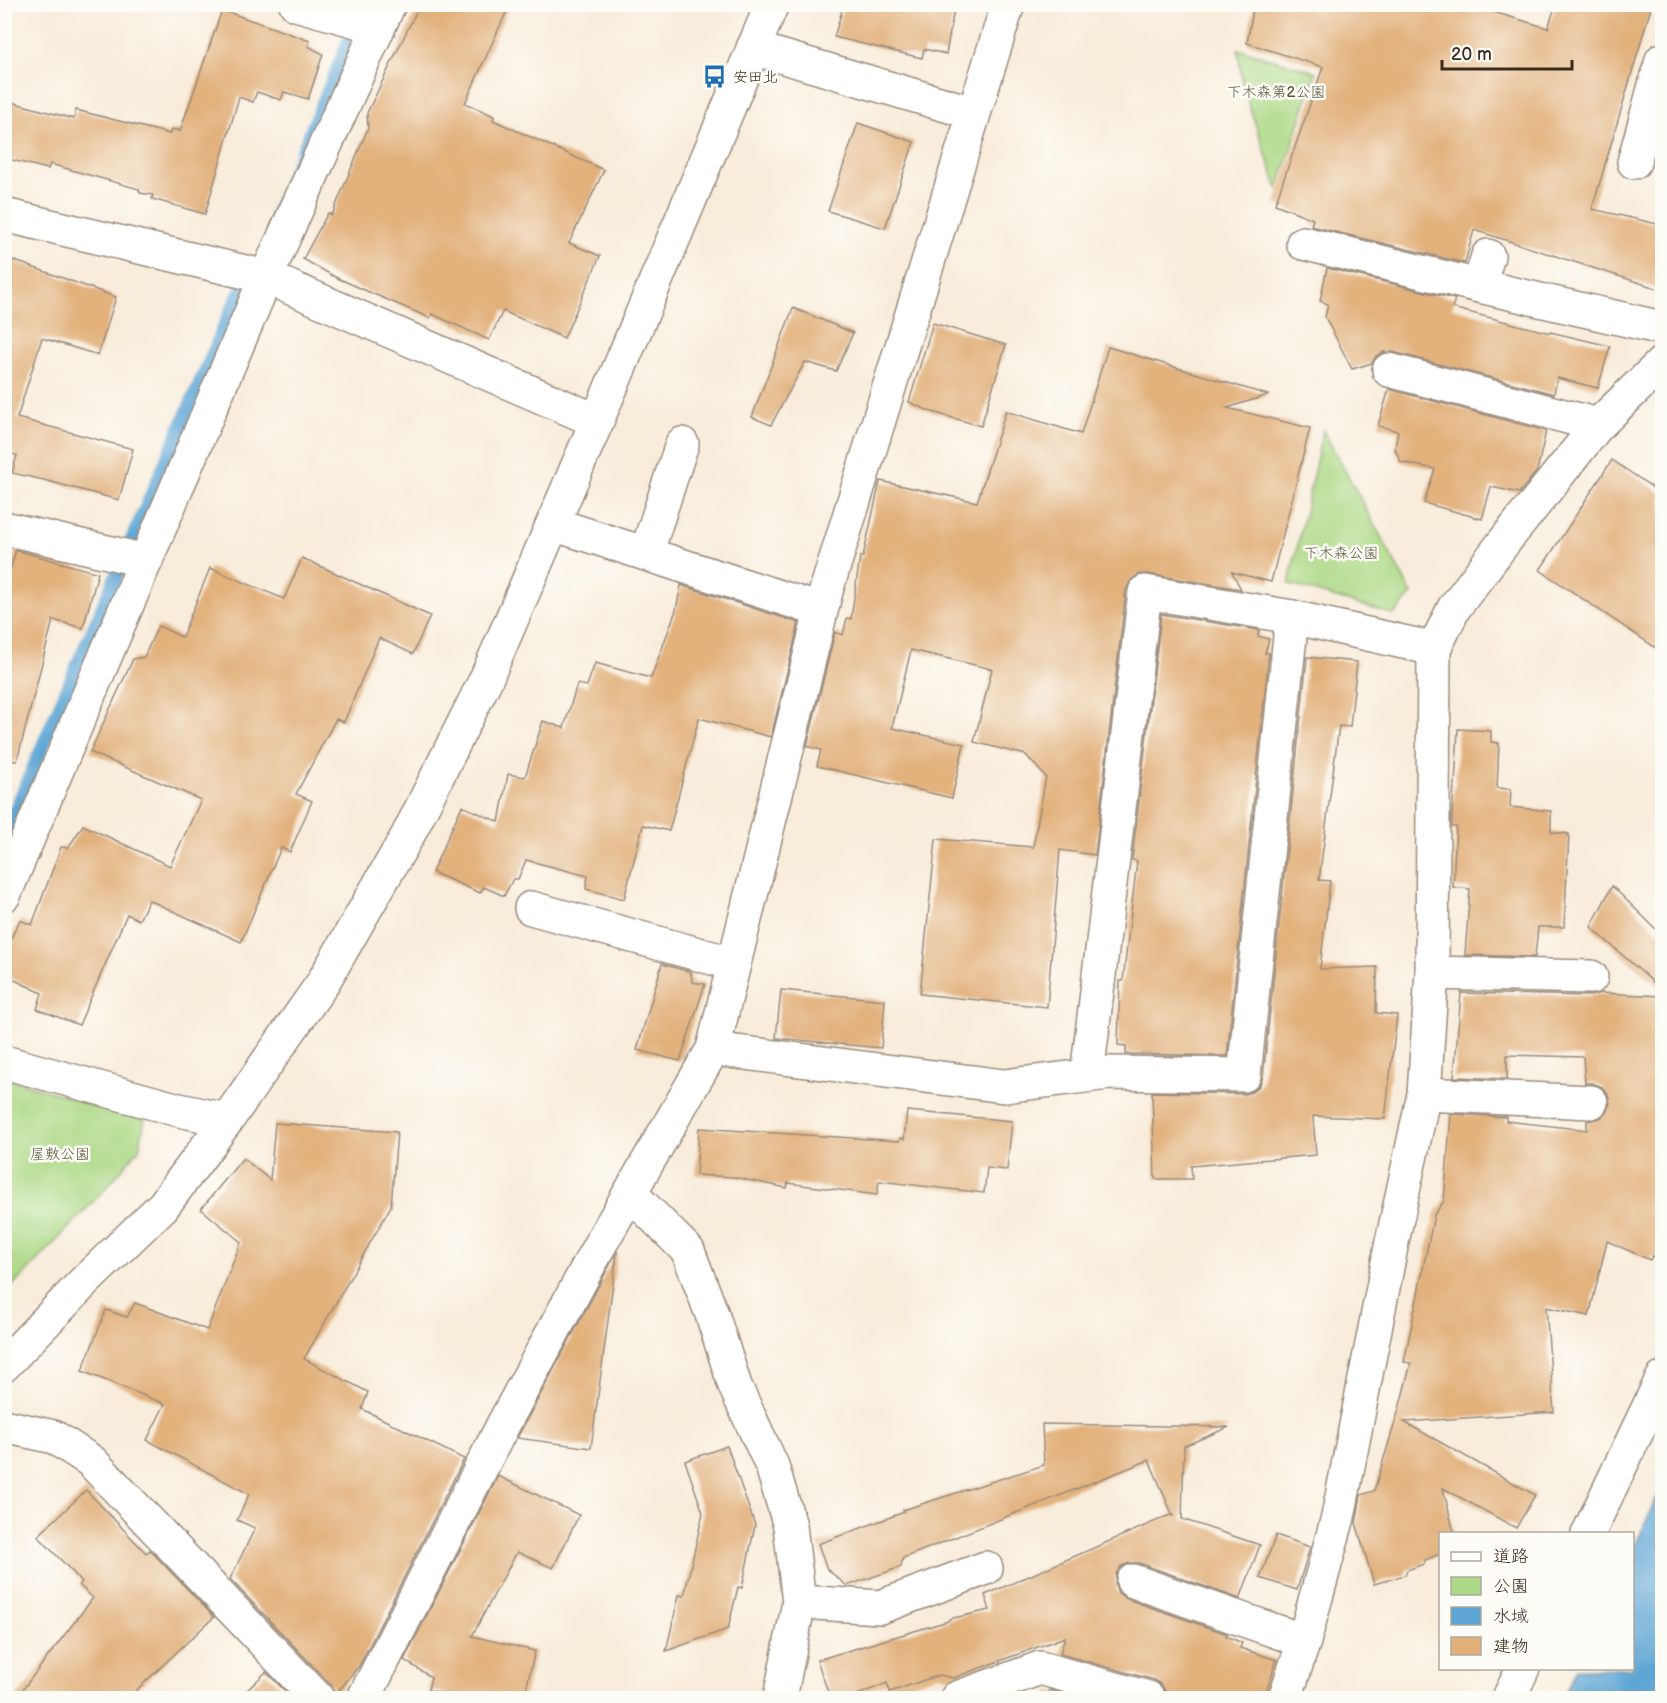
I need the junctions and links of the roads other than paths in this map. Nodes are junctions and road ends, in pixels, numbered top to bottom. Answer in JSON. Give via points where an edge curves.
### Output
{"nodes":[{"id":1,"x":296,"y":4,"type":"edge"},
{"id":2,"x":772,"y":4,"type":"edge"},
{"id":3,"x":1008,"y":4,"type":"edge"},
{"id":4,"x":384,"y":16,"type":"edge"},
{"id":5,"x":753,"y":48,"type":"junction"},
{"id":6,"x":1662,"y":60,"type":"edge"},
{"id":7,"x":973,"y":113,"type":"junction"},
{"id":8,"x":1634,"y":162,"type":"dead end"},
{"id":9,"x":4,"y":214,"type":"edge"},
{"id":10,"x":1303,"y":243,"type":"dead end"},
{"id":11,"x":254,"y":274,"type":"junction"},
{"id":12,"x":1662,"y":328,"type":"edge"},
{"id":13,"x":1662,"y":363,"type":"edge"},
{"id":14,"x":1389,"y":370,"type":"dead end"},
{"id":15,"x":597,"y":421,"type":"junction"},
{"id":16,"x":1598,"y":425,"type":"junction"},
{"id":17,"x":682,"y":444,"type":"dead end"},
{"id":18,"x":553,"y":524,"type":"junction"},
{"id":19,"x":4,"y":528,"type":"edge"},
{"id":20,"x":646,"y":554,"type":"junction"},
{"id":21,"x":144,"y":561,"type":"junction"},
{"id":22,"x":820,"y":610,"type":"junction"},
{"id":23,"x":1292,"y":617,"type":"junction"},
{"id":24,"x":1434,"y":649,"type":"junction"},
{"id":25,"x":4,"y":895,"type":"edge"},
{"id":26,"x":531,"y":908,"type":"dead end"},
{"id":27,"x":734,"y":964,"type":"junction"},
{"id":28,"x":1432,"y":973,"type":"junction"},
{"id":29,"x":1591,"y":977,"type":"dead end"},
{"id":30,"x":713,"y":1049,"type":"junction"},
{"id":31,"x":4,"y":1062,"type":"edge"},
{"id":32,"x":1087,"y":1075,"type":"junction"},
{"id":33,"x":1424,"y":1094,"type":"junction"},
{"id":34,"x":1591,"y":1102,"type":"dead end"},
{"id":35,"x":227,"y":1120,"type":"junction"},
{"id":36,"x":630,"y":1193,"type":"junction"},
{"id":37,"x":4,"y":1365,"type":"edge"},
{"id":38,"x":1662,"y":1379,"type":"edge"},
{"id":39,"x":4,"y":1426,"type":"edge"},
{"id":40,"x":1588,"y":1532,"type":"edge"},
{"id":41,"x":986,"y":1568,"type":"dead end"},
{"id":42,"x":1134,"y":1581,"type":"dead end"},
{"id":43,"x":799,"y":1602,"type":"junction"},
{"id":44,"x":1304,"y":1641,"type":"junction"},
{"id":45,"x":1522,"y":1670,"type":"edge"},
{"id":46,"x":317,"y":1698,"type":"edge"},
{"id":47,"x":364,"y":1698,"type":"edge"},
{"id":48,"x":780,"y":1698,"type":"edge"},
{"id":49,"x":957,"y":1698,"type":"edge"},
{"id":50,"x":1146,"y":1698,"type":"edge"},
{"id":51,"x":1285,"y":1698,"type":"edge"},
{"id":52,"x":1509,"y":1698,"type":"edge"}],
"edges":[{"from":1,"to":4,"type":"street"},
{"from":2,"to":5,"type":"street"},
{"from":3,"to":7,"type":"street"},
{"from":4,"to":11,"type":"street"},
{"from":5,"to":7,"type":"street"},
{"from":5,"to":15,"type":"street"},
{"from":6,"to":8,"type":"street"},
{"from":7,"to":22,"type":"street"},
{"from":9,"to":11,"type":"street"},
{"from":10,"to":12,"type":"street","via":[[1483,271]]},
{"from":11,"to":15,"type":"street"},
{"from":11,"to":21,"type":"street"},
{"from":13,"to":16,"type":"street"},
{"from":14,"to":16,"type":"street"},
{"from":15,"to":18,"type":"street"},
{"from":16,"to":24,"type":"street","via":[[1454,608]]},
{"from":17,"to":20,"type":"street"},
{"from":18,"to":20,"type":"street"},
{"from":18,"to":35,"type":"street","via":[[486,679],[408,835],[322,984]]},
{"from":19,"to":21,"type":"street"},
{"from":20,"to":22,"type":"street"},
{"from":21,"to":25,"type":"street"},
{"from":22,"to":27,"type":"street"},
{"from":23,"to":24,"type":"street"},
{"from":23,"to":32,"type":"street","via":[[1244,1075]]},
{"from":23,"to":32,"type":"street","via":[[1145,592]]},
{"from":24,"to":28,"type":"street"},
{"from":26,"to":27,"type":"street"},
{"from":27,"to":30,"type":"street"},
{"from":28,"to":29,"type":"street"},
{"from":28,"to":33,"type":"street"},
{"from":30,"to":32,"type":"street","via":[[1004,1086]]},
{"from":30,"to":36,"type":"street"},
{"from":31,"to":35,"type":"street"},
{"from":33,"to":34,"type":"street"},
{"from":33,"to":44,"type":"street","via":[[1338,1517]]},
{"from":35,"to":37,"type":"street","via":[[163,1206]]},
{"from":36,"to":43,"type":"street","via":[[688,1251],[735,1386],[772,1466],[790,1526]]},
{"from":36,"to":47,"type":"street","via":[[504,1425]]},
{"from":38,"to":40,"type":"street"},
{"from":39,"to":46,"type":"street","via":[[54,1437],[91,1461]]},
{"from":41,"to":43,"type":"street","via":[[880,1606]]},
{"from":42,"to":44,"type":"street"},
{"from":43,"to":48,"type":"street"},
{"from":44,"to":51,"type":"street"},
{"from":45,"to":52,"type":"street"},
{"from":49,"to":50,"type":"street","via":[[1041,1668]]}]}
